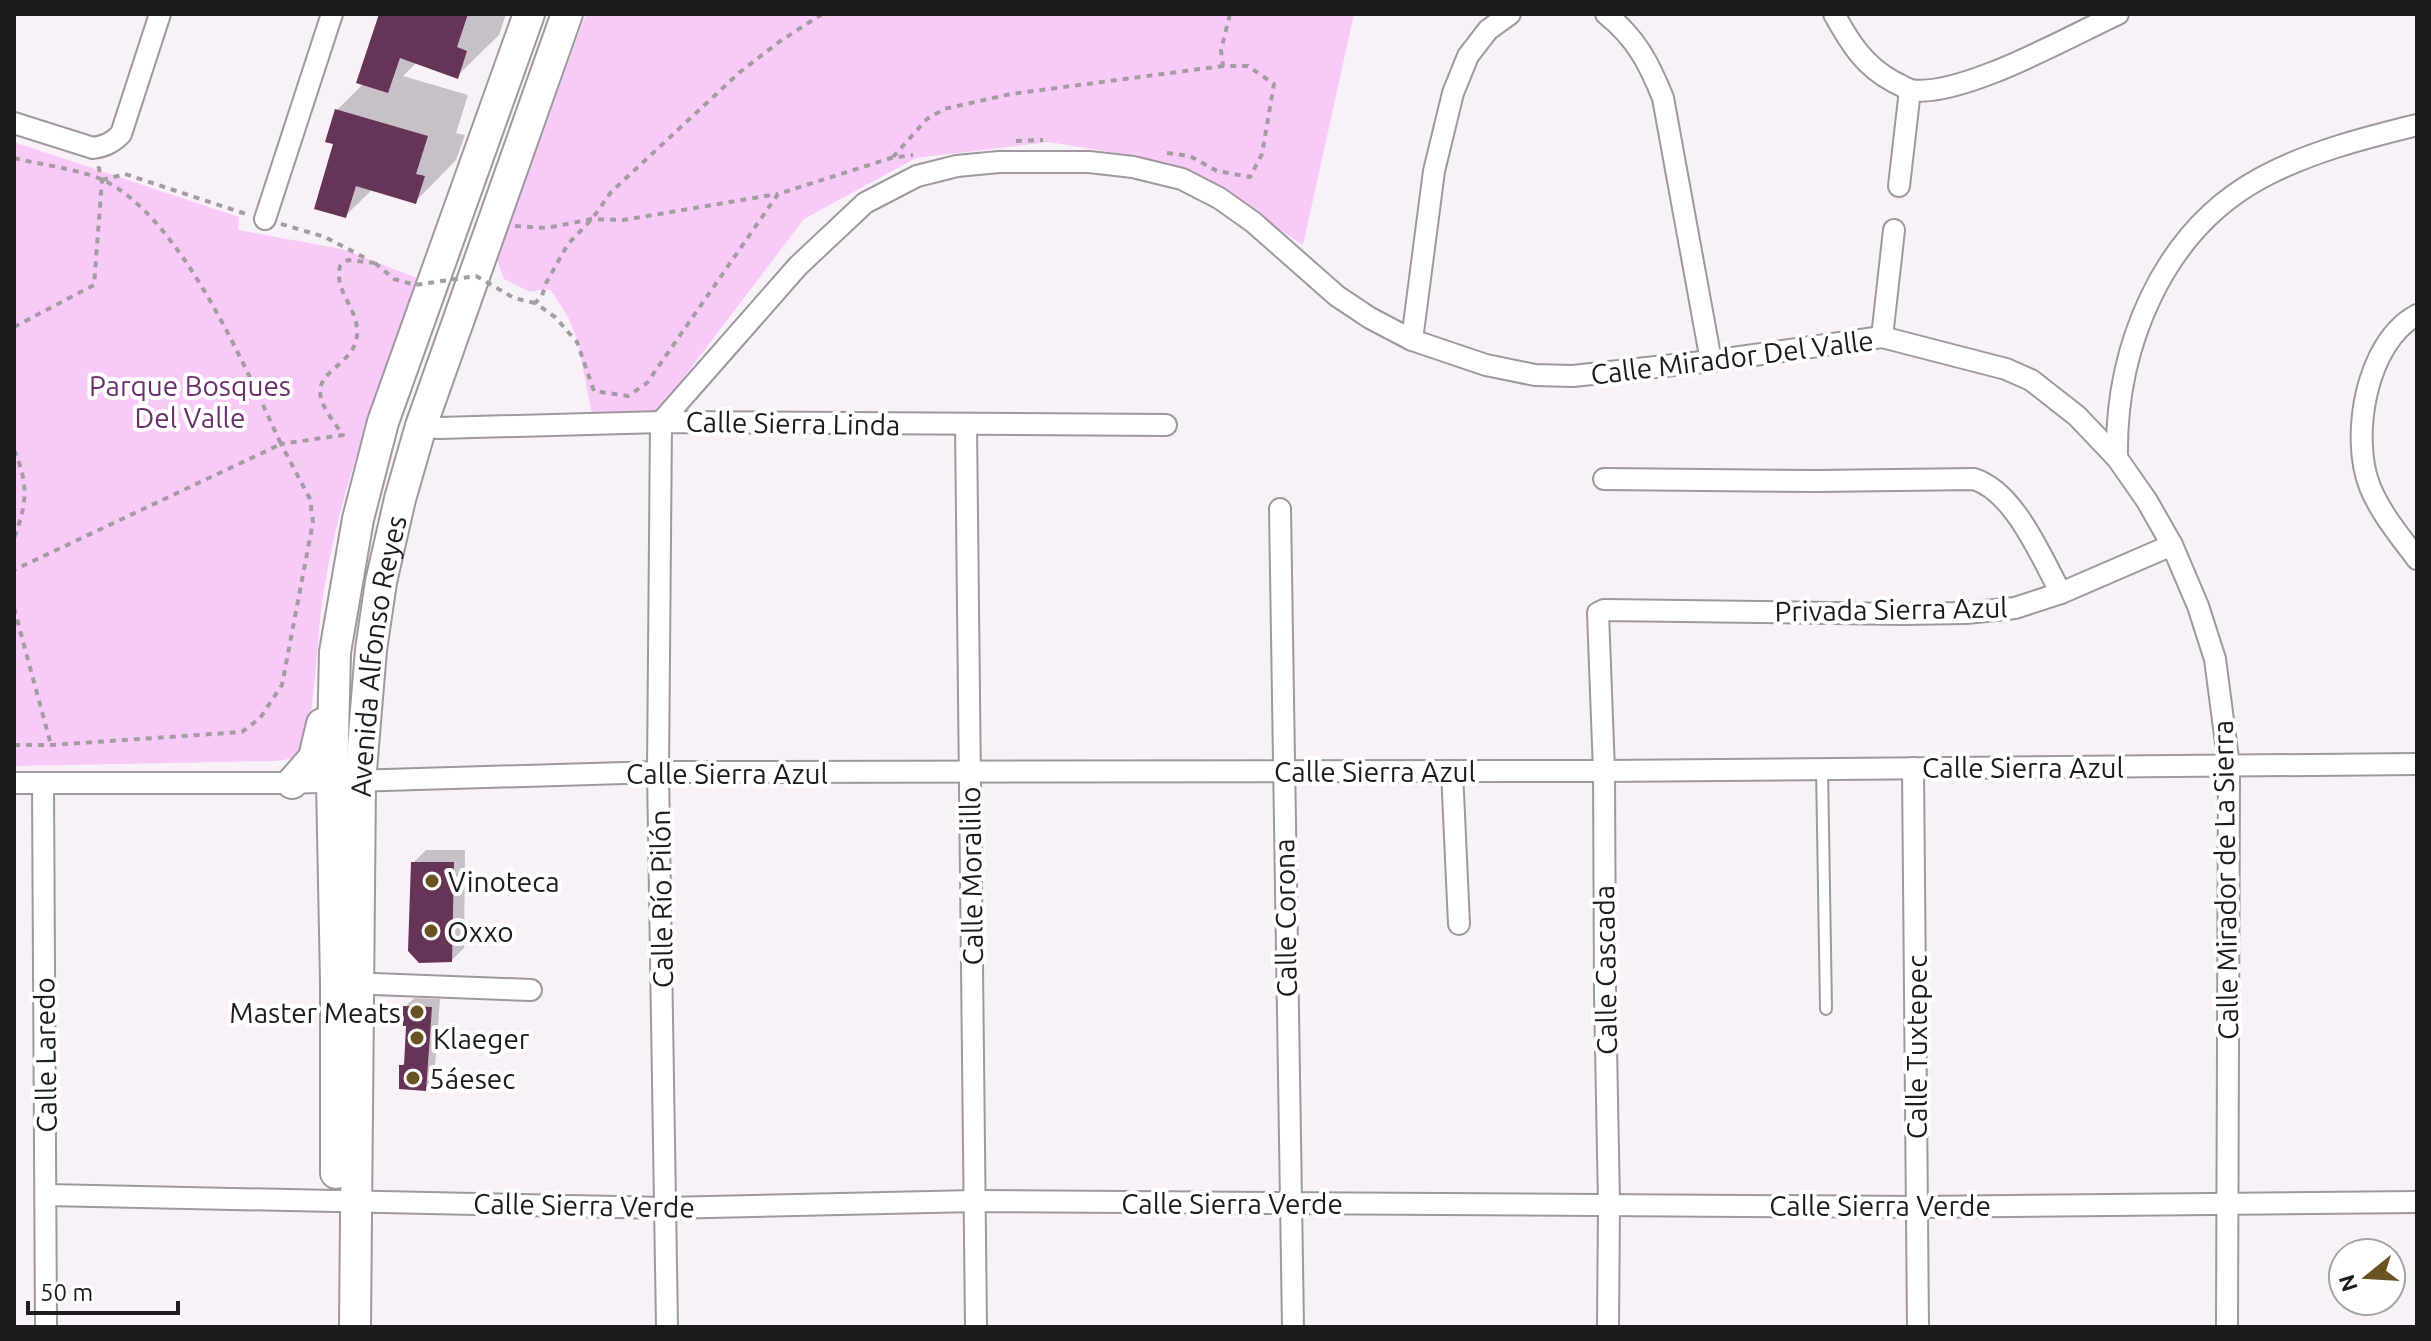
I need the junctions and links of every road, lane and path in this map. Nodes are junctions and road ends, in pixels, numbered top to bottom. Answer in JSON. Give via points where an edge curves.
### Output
{"nodes":[{"id":1,"x":160,"y":14,"type":"edge"},
{"id":2,"x":332,"y":14,"type":"edge"},
{"id":3,"x":529,"y":14,"type":"edge"},
{"id":4,"x":567,"y":14,"type":"edge"},
{"id":5,"x":822,"y":14,"type":"edge"},
{"id":6,"x":1230,"y":14,"type":"edge"},
{"id":7,"x":1510,"y":14,"type":"edge"},
{"id":8,"x":1606,"y":14,"type":"edge"},
{"id":9,"x":1834,"y":14,"type":"edge"},
{"id":10,"x":2118,"y":14,"type":"edge"},
{"id":11,"x":1223,"y":66,"type":"junction"},
{"id":12,"x":1910,"y":90,"type":"junction"},
{"id":13,"x":14,"y":123,"type":"edge"},
{"id":14,"x":2417,"y":125,"type":"edge"},
{"id":15,"x":1045,"y":140,"type":"dead end"},
{"id":16,"x":1015,"y":141,"type":"dead end"},
{"id":17,"x":93,"y":148,"type":"junction"},
{"id":18,"x":1161,"y":153,"type":"dead end"},
{"id":19,"x":922,"y":154,"type":"dead end"},
{"id":20,"x":14,"y":158,"type":"edge"},
{"id":21,"x":891,"y":158,"type":"junction"},
{"id":22,"x":102,"y":180,"type":"junction"},
{"id":23,"x":1899,"y":186,"type":"dead end"},
{"id":24,"x":778,"y":194,"type":"junction"},
{"id":25,"x":265,"y":219,"type":"junction"},
{"id":26,"x":592,"y":219,"type":"junction"},
{"id":27,"x":505,"y":224,"type":"dead end"},
{"id":28,"x":1894,"y":230,"type":"dead end"},
{"id":29,"x":375,"y":263,"type":"junction"},
{"id":30,"x":535,"y":303,"type":"junction"},
{"id":31,"x":2417,"y":315,"type":"edge"},
{"id":32,"x":14,"y":327,"type":"edge"},
{"id":33,"x":1882,"y":337,"type":"junction"},
{"id":34,"x":1412,"y":340,"type":"junction"},
{"id":35,"x":1711,"y":361,"type":"junction"},
{"id":36,"x":661,"y":422,"type":"junction"},
{"id":37,"x":966,"y":425,"type":"junction"},
{"id":38,"x":1166,"y":425,"type":"dead end"},
{"id":39,"x":421,"y":426,"type":"junction"},
{"id":40,"x":281,"y":444,"type":"junction"},
{"id":41,"x":14,"y":450,"type":"edge"},
{"id":42,"x":2117,"y":458,"type":"junction"},
{"id":43,"x":1604,"y":479,"type":"dead end"},
{"id":44,"x":1280,"y":509,"type":"dead end"},
{"id":45,"x":14,"y":538,"type":"edge"},
{"id":46,"x":2172,"y":545,"type":"junction"},
{"id":47,"x":2417,"y":559,"type":"edge"},
{"id":48,"x":14,"y":570,"type":"edge"},
{"id":49,"x":2061,"y":593,"type":"junction"},
{"id":50,"x":14,"y":608,"type":"edge"},
{"id":51,"x":1598,"y":613,"type":"joint"},
{"id":52,"x":335,"y":652,"type":"junction"},
{"id":53,"x":14,"y":745,"type":"edge"},
{"id":54,"x":51,"y":745,"type":"junction"},
{"id":55,"x":2417,"y":764,"type":"edge"},
{"id":56,"x":2229,"y":766,"type":"junction"},
{"id":57,"x":1822,"y":767,"type":"junction"},
{"id":58,"x":1913,"y":768,"type":"junction"},
{"id":59,"x":1452,"y":771,"type":"junction"},
{"id":60,"x":1604,"y":771,"type":"junction"},
{"id":61,"x":658,"y":772,"type":"junction"},
{"id":62,"x":969,"y":772,"type":"junction"},
{"id":63,"x":1282,"y":772,"type":"junction"},
{"id":64,"x":346,"y":782,"type":"junction"},
{"id":65,"x":14,"y":783,"type":"edge"},
{"id":66,"x":292,"y":783,"type":"junction"},
{"id":67,"x":43,"y":784,"type":"junction"},
{"id":68,"x":1459,"y":924,"type":"dead end"},
{"id":69,"x":347,"y":983,"type":"junction"},
{"id":70,"x":531,"y":990,"type":"dead end"},
{"id":71,"x":1826,"y":1009,"type":"dead end"},
{"id":72,"x":47,"y":1195,"type":"junction"},
{"id":73,"x":975,"y":1201,"type":"junction"},
{"id":74,"x":346,"y":1202,"type":"junction"},
{"id":75,"x":2417,"y":1202,"type":"edge"},
{"id":76,"x":1291,"y":1203,"type":"junction"},
{"id":77,"x":2228,"y":1203,"type":"junction"},
{"id":78,"x":1609,"y":1204,"type":"junction"},
{"id":79,"x":1917,"y":1207,"type":"junction"},
{"id":80,"x":666,"y":1208,"type":"junction"},
{"id":81,"x":46,"y":1327,"type":"edge"},
{"id":82,"x":337,"y":1327,"type":"edge"},
{"id":83,"x":355,"y":1327,"type":"edge"},
{"id":84,"x":667,"y":1327,"type":"edge"},
{"id":85,"x":976,"y":1327,"type":"edge"},
{"id":86,"x":1293,"y":1327,"type":"edge"},
{"id":87,"x":1608,"y":1327,"type":"edge"},
{"id":88,"x":1918,"y":1327,"type":"edge"},
{"id":89,"x":2227,"y":1327,"type":"edge"}],
"edges":[{"from":1,"to":17,"type":"street","via":[[121,134]]},
{"from":2,"to":25,"type":"street"},
{"from":3,"to":52,"type":"main road","name":"Avenida Alfonso Reyes","via":[[383,422],[358,519]]},
{"from":4,"to":39,"type":"main road","name":"Avenida Alfonso Reyes"},
{"from":5,"to":26,"type":"path","via":[[740,72],[611,192]]},
{"from":6,"to":11,"type":"path","via":[[1221,50]]},
{"from":7,"to":34,"type":"street","via":[[1488,30],[1468,56],[1453,93],[1434,171]]},
{"from":8,"to":35,"type":"street","via":[[1649,61],[1663,98]]},
{"from":9,"to":12,"type":"street","via":[[1873,69]]},
{"from":10,"to":12,"type":"street","via":[[1972,81]]},
{"from":11,"to":18,"type":"path","via":[[1248,66],[1274,84],[1262,154],[1250,177],[1217,171],[1190,156]]},
{"from":11,"to":21,"type":"path","via":[[1011,94],[944,109],[927,119]]},
{"from":12,"to":23,"type":"street"},
{"from":13,"to":17,"type":"street"},
{"from":14,"to":42,"type":"street","via":[[2362,138],[2259,179],[2211,214],[2181,246],[2158,280],[2130,348],[2116,428]]},
{"from":15,"to":16,"type":"path"},
{"from":17,"to":22,"type":"path"},
{"from":19,"to":21,"type":"path"},
{"from":20,"to":22,"type":"path"},
{"from":21,"to":24,"type":"path"},
{"from":22,"to":25,"type":"path","via":[[125,174]]},
{"from":22,"to":32,"type":"path","via":[[94,285]]},
{"from":22,"to":40,"type":"path","via":[[154,220],[197,280]]},
{"from":24,"to":26,"type":"path","via":[[623,220]]},
{"from":24,"to":30,"type":"path","via":[[647,383],[628,396],[594,391],[577,342]]},
{"from":25,"to":29,"type":"path","via":[[325,237]]},
{"from":26,"to":27,"type":"path","via":[[547,228]]},
{"from":26,"to":30,"type":"path","via":[[568,244]]},
{"from":28,"to":33,"type":"street"},
{"from":29,"to":30,"type":"path","bridge":true,"via":[[394,279],[415,285],[476,276],[514,298]]},
{"from":29,"to":40,"type":"path","via":[[348,260],[337,276],[358,333],[353,351],[320,389],[343,435]]},
{"from":31,"to":47,"type":"street","via":[[2394,334],[2372,372],[2361,440],[2378,504]]},
{"from":33,"to":35,"type":"street","name":"Calle Mirador Del Valle"},
{"from":33,"to":42,"type":"street","name":"Calle Mirador Del Valle","via":[[2031,380],[2077,416]]},
{"from":34,"to":35,"type":"street","name":"Calle Mirador Del Valle","via":[[1535,375],[1573,376]]},
{"from":34,"to":36,"type":"street","via":[[1337,296],[1253,222],[1182,179],[1089,162],[957,166],[889,188],[837,227]]},
{"from":36,"to":37,"type":"street","name":"Calle Sierra Linda"},
{"from":36,"to":39,"type":"street","name":"Calle Sierra Linda"},
{"from":36,"to":61,"type":"street","name":"Calle Río Pilón"},
{"from":37,"to":38,"type":"street","name":"Calle Sierra Linda"},
{"from":37,"to":62,"type":"street","name":"Calle Moralillo"},
{"from":39,"to":64,"type":"main road","name":"Avenida Alfonso Reyes","via":[[381,582]]},
{"from":40,"to":48,"type":"path"},
{"from":40,"to":54,"type":"path","via":[[310,499],[313,522],[282,685],[260,718],[242,732]]},
{"from":41,"to":45,"type":"path","via":[[25,483],[24,511]]},
{"from":42,"to":46,"type":"street","name":"Calle Mirador de La Sierra"},
{"from":43,"to":49,"type":"street","via":[[1974,479],[2010,506]]},
{"from":44,"to":63,"type":"street","name":"Calle Corona"},
{"from":46,"to":49,"type":"street","name":"Privada Sierra Azul"},
{"from":46,"to":56,"type":"street","name":"Calle Mirador de La Sierra","via":[[2215,659]]},
{"from":49,"to":51,"type":"street","name":"Privada Sierra Azul","via":[[2015,608],[1966,613]]},
{"from":50,"to":54,"type":"path"},
{"from":51,"to":60,"type":"street","name":"Calle Cascada"},
{"from":52,"to":64,"type":"main road","name":"Avenida Alfonso Reyes"},
{"from":52,"to":66,"type":"main road","via":[[314,758]]},
{"from":53,"to":54,"type":"path"},
{"from":55,"to":56,"type":"street","name":"Calle Sierra Azul"},
{"from":56,"to":58,"type":"street","name":"Calle Sierra Azul"},
{"from":56,"to":77,"type":"street","name":"Calle Mirador de La Sierra"},
{"from":57,"to":58,"type":"street","name":"Calle Sierra Azul"},
{"from":57,"to":60,"type":"street","name":"Calle Sierra Azul"},
{"from":57,"to":71,"type":"lane"},
{"from":58,"to":79,"type":"street","name":"Calle Tuxtepec"},
{"from":59,"to":60,"type":"street","name":"Calle Sierra Azul"},
{"from":59,"to":63,"type":"street","name":"Calle Sierra Azul"},
{"from":59,"to":68,"type":"street"},
{"from":60,"to":78,"type":"street","name":"Calle Cascada"},
{"from":61,"to":62,"type":"street","name":"Calle Sierra Azul"},
{"from":61,"to":64,"type":"street","name":"Calle Sierra Azul"},
{"from":61,"to":80,"type":"street","name":"Calle Río Pilón"},
{"from":62,"to":63,"type":"street","name":"Calle Sierra Azul"},
{"from":62,"to":73,"type":"street","name":"Calle Moralillo"},
{"from":63,"to":76,"type":"street","name":"Calle Corona"},
{"from":64,"to":66,"type":"street","name":"Calle Sierra Azul"},
{"from":64,"to":69,"type":"main road","name":"Avenida Alfonso Reyes"},
{"from":65,"to":67,"type":"street","name":"Calle Sierra Azul"},
{"from":66,"to":67,"type":"street","name":"Calle Sierra Azul"},
{"from":67,"to":72,"type":"street","name":"Calle Laredo"},
{"from":69,"to":70,"type":"street"},
{"from":69,"to":74,"type":"main road","name":"Avenida Alfonso Reyes"},
{"from":72,"to":74,"type":"street","name":"Calle Sierra Verde"},
{"from":72,"to":81,"type":"street","name":"Calle Laredo"},
{"from":73,"to":76,"type":"street","name":"Calle Sierra Verde"},
{"from":73,"to":80,"type":"street","name":"Calle Sierra Verde"},
{"from":73,"to":85,"type":"street","name":"Calle Moralillo"},
{"from":74,"to":80,"type":"street","name":"Calle Sierra Verde"},
{"from":74,"to":82,"type":"main road","name":"Avenida Alfonso Reyes"},
{"from":74,"to":83,"type":"main road","name":"Avenida Alfonso Reyes"},
{"from":75,"to":77,"type":"street","name":"Calle Sierra Verde"},
{"from":76,"to":78,"type":"street","name":"Calle Sierra Verde"},
{"from":76,"to":86,"type":"street","name":"Calle Corona"},
{"from":77,"to":79,"type":"street","name":"Calle Sierra Verde"},
{"from":77,"to":89,"type":"street","name":"Calle Mirador de La Sierra"},
{"from":78,"to":79,"type":"street","name":"Calle Sierra Verde"},
{"from":78,"to":87,"type":"street","name":"Calle Cascada"},
{"from":79,"to":88,"type":"street","name":"Calle Tuxtepec"},
{"from":80,"to":84,"type":"street","name":"Calle Río Pilón"}]}
